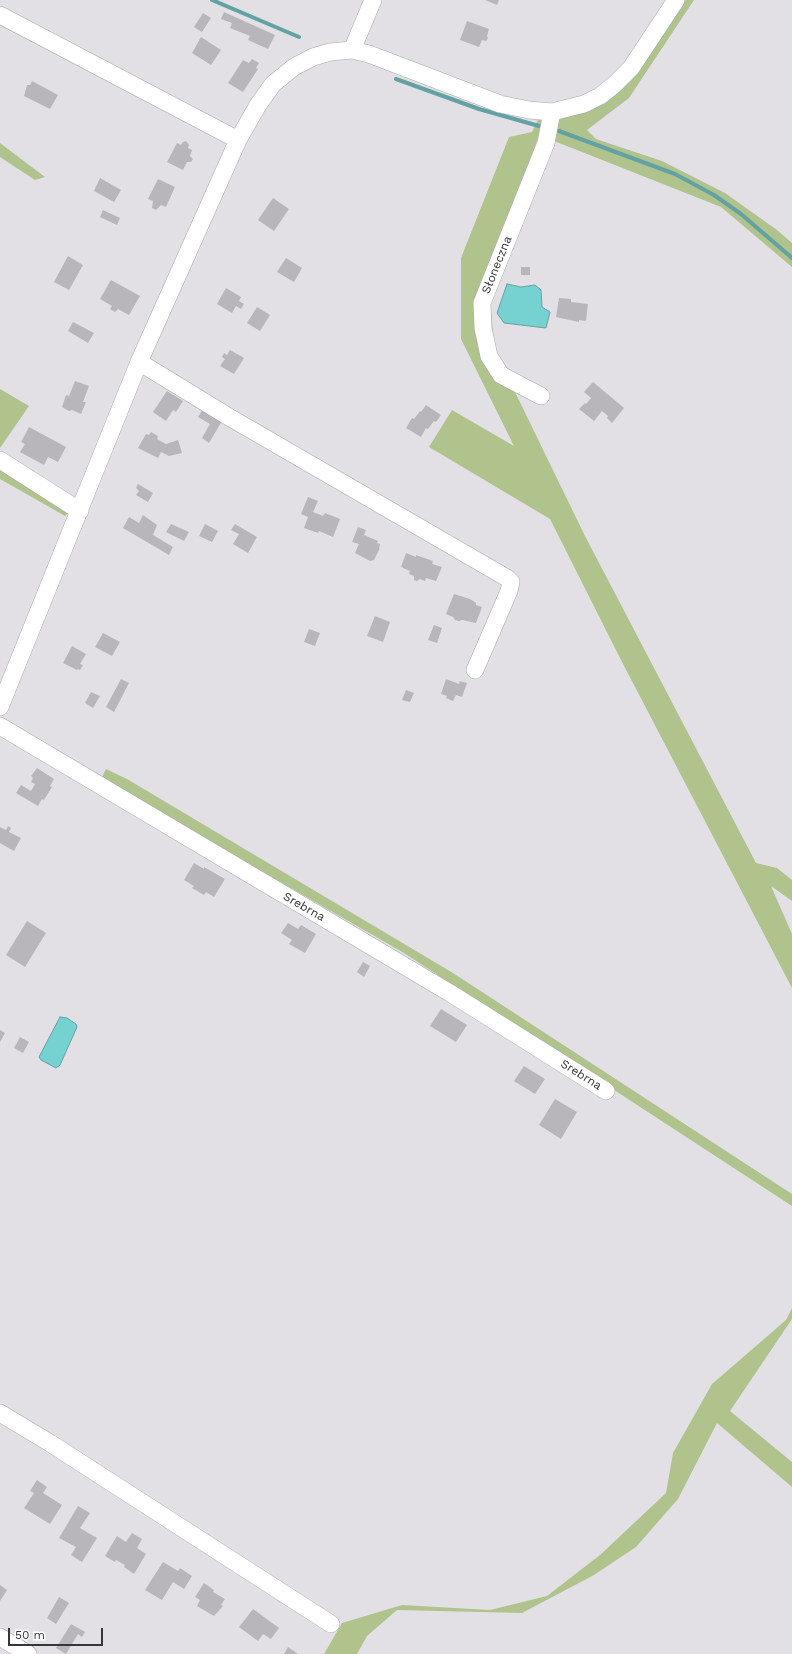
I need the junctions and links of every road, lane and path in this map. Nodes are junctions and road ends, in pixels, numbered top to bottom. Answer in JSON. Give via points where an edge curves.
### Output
{"nodes":[{"id":1,"x":373,"y":0,"type":"edge"},
{"id":2,"x":676,"y":0,"type":"edge"},
{"id":3,"x":0,"y":15,"type":"edge"},
{"id":4,"x":352,"y":50,"type":"junction"},
{"id":5,"x":552,"y":112,"type":"junction"},
{"id":6,"x":238,"y":140,"type":"junction"},
{"id":7,"x":139,"y":362,"type":"junction"},
{"id":8,"x":541,"y":396,"type":"dead end"},
{"id":9,"x":0,"y":460,"type":"edge"},
{"id":10,"x":80,"y":511,"type":"junction"},
{"id":11,"x":475,"y":670,"type":"dead end"},
{"id":12,"x":0,"y":708,"type":"edge"},
{"id":13,"x":0,"y":726,"type":"edge"},
{"id":14,"x":606,"y":1091,"type":"dead end"},
{"id":15,"x":0,"y":1412,"type":"edge"},
{"id":16,"x":330,"y":1624,"type":"dead end"},
{"id":17,"x":0,"y":1637,"type":"edge"},
{"id":18,"x":28,"y":1654,"type":"edge"}],
"edges":[{"from":1,"to":4,"type":"street"},
{"from":2,"to":5,"type":"street","via":[[631,68],[614,85],[584,104]]},
{"from":3,"to":6,"type":"street"},
{"from":4,"to":5,"type":"street","via":[[369,54],[500,104]]},
{"from":4,"to":6,"type":"street","via":[[330,52],[294,67],[273,84]]},
{"from":5,"to":8,"type":"street","name":"Słoneczna","via":[[546,143],[482,303],[483,328],[489,356],[501,376]]},
{"from":6,"to":7,"type":"street"},
{"from":7,"to":10,"type":"street"},
{"from":7,"to":11,"type":"street","via":[[507,578],[511,582],[509,590]]},
{"from":9,"to":10,"type":"street"},
{"from":10,"to":12,"type":"street"},
{"from":13,"to":14,"type":"street","name":"Srebrna","via":[[450,993]]},
{"from":15,"to":16,"type":"street"},
{"from":17,"to":18,"type":"street"}]}
